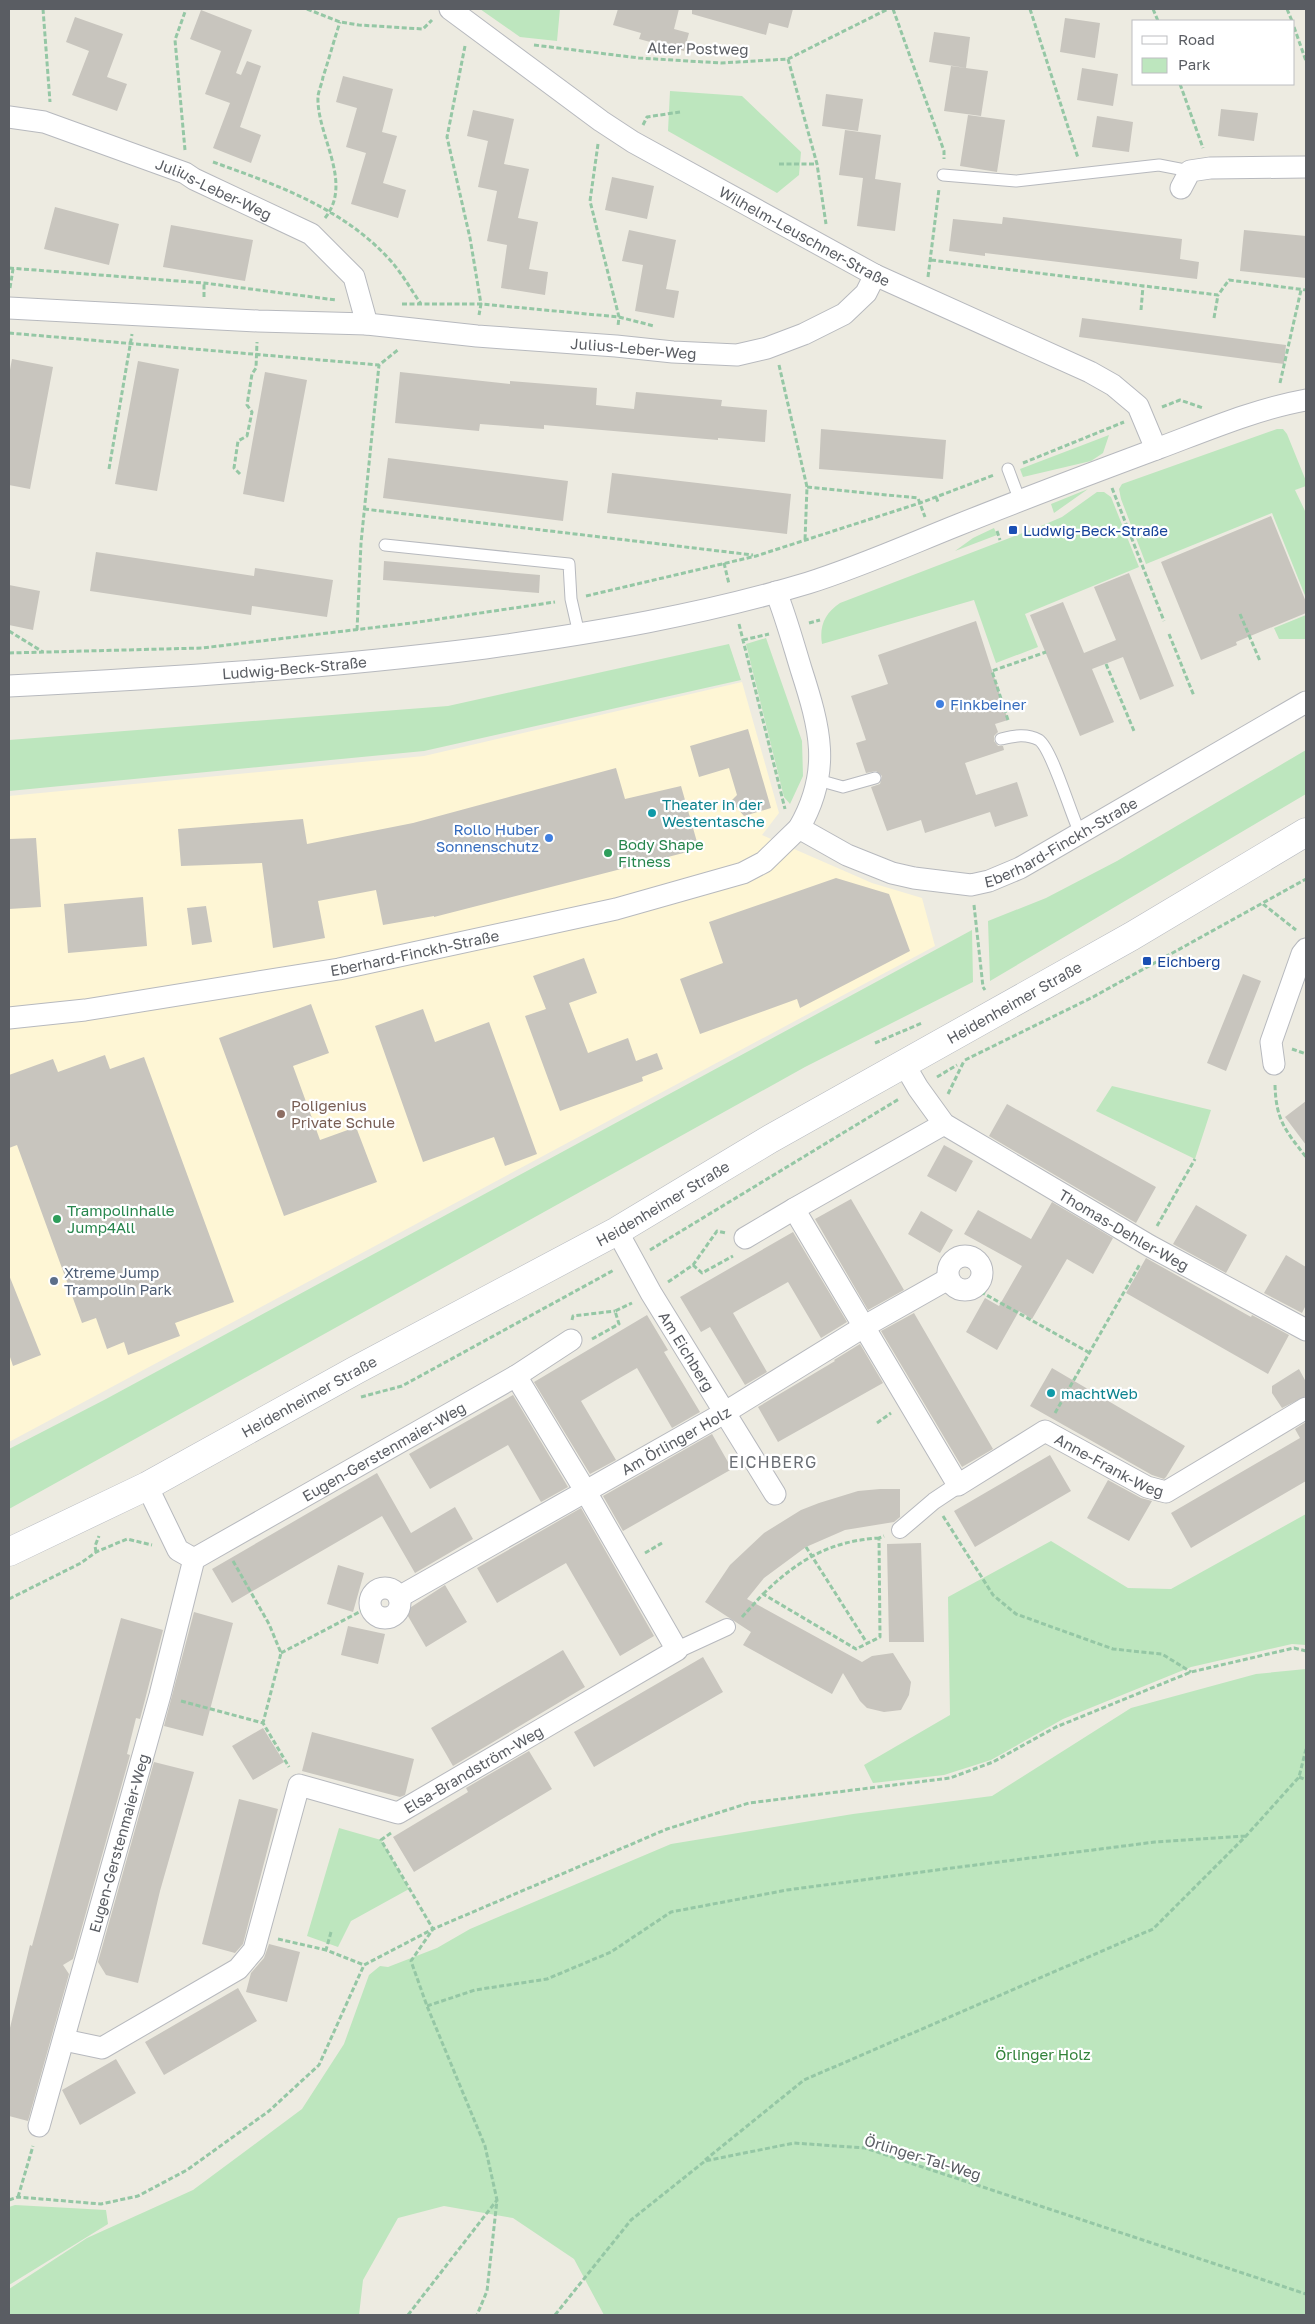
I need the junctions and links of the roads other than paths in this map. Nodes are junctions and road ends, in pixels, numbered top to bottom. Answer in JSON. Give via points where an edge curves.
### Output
{"nodes":[{"id":1,"x":443,"y":12,"type":"edge"},
{"id":2,"x":9,"y":117,"type":"edge"},
{"id":3,"x":1306,"y":167,"type":"edge"},
{"id":4,"x":943,"y":175,"type":"road end"},
{"id":5,"x":1185,"y":179,"type":"joint"},
{"id":6,"x":874,"y":275,"type":"junction"},
{"id":7,"x":9,"y":299,"type":"edge"},
{"id":8,"x":367,"y":324,"type":"junction"},
{"id":9,"x":1306,"y":400,"type":"edge"},
{"id":10,"x":1156,"y":449,"type":"junction"},
{"id":11,"x":1008,"y":470,"type":"dead end"},
{"id":12,"x":1020,"y":501,"type":"junction"},
{"id":13,"x":385,"y":545,"type":"dead end"},
{"id":14,"x":776,"y":592,"type":"junction"},
{"id":15,"x":579,"y":634,"type":"junction"},
{"id":16,"x":9,"y":686,"type":"edge"},
{"id":17,"x":1306,"y":702,"type":"edge"},
{"id":18,"x":1001,"y":739,"type":"dead end"},
{"id":19,"x":876,"y":778,"type":"dead end"},
{"id":20,"x":818,"y":780,"type":"junction"},
{"id":21,"x":799,"y":828,"type":"junction"},
{"id":22,"x":1306,"y":832,"type":"edge"},
{"id":23,"x":1080,"y":833,"type":"junction"},
{"id":24,"x":1303,"y":941,"type":"edge"},
{"id":25,"x":9,"y":1018,"type":"edge"},
{"id":26,"x":904,"y":1064,"type":"junction"},
{"id":27,"x":1274,"y":1064,"type":"road end"},
{"id":28,"x":941,"y":1119,"type":"junction"},
{"id":29,"x":794,"y":1209,"type":"junction"},
{"id":30,"x":617,"y":1231,"type":"junction"},
{"id":31,"x":745,"y":1238,"type":"road end"},
{"id":32,"x":948,"y":1278,"type":"junction"},
{"id":33,"x":865,"y":1326,"type":"junction"},
{"id":34,"x":1306,"y":1330,"type":"edge"},
{"id":35,"x":571,"y":1340,"type":"road end"},
{"id":36,"x":516,"y":1376,"type":"junction"},
{"id":37,"x":1306,"y":1408,"type":"edge"},
{"id":38,"x":724,"y":1413,"type":"junction"},
{"id":39,"x":958,"y":1484,"type":"junction"},
{"id":40,"x":147,"y":1486,"type":"junction"},
{"id":41,"x":586,"y":1492,"type":"junction"},
{"id":42,"x":775,"y":1494,"type":"dead end"},
{"id":43,"x":900,"y":1530,"type":"road end"},
{"id":44,"x":9,"y":1552,"type":"edge"},
{"id":45,"x":186,"y":1554,"type":"junction"},
{"id":46,"x":372,"y":1610,"type":"road end"},
{"id":47,"x":727,"y":1626,"type":"road end"},
{"id":48,"x":677,"y":1650,"type":"junction"},
{"id":49,"x":64,"y":2040,"type":"junction"},
{"id":50,"x":39,"y":2126,"type":"dead end"}],
"edges":[{"from":1,"to":6,"type":"street","name":"Wilhelm-Leuschner-Straße","via":[[469,23],[632,142]]},
{"from":2,"to":8,"type":"street","name":"Julius-Leber-Weg","via":[[44,122],[185,173],[311,234],[354,276]]},
{"from":3,"to":5,"type":"street","via":[[1225,167]]},
{"from":4,"to":5,"type":"lane","via":[[1016,181],[1159,165]]},
{"from":6,"to":8,"type":"street","name":"Julius-Leber-Weg","via":[[866,293],[844,314],[804,334],[737,355]]},
{"from":6,"to":10,"type":"street","name":"Wilhelm-Leuschner-Straße","via":[[1113,385],[1138,406]]},
{"from":7,"to":8,"type":"street","name":"Julius-Leber-Weg","via":[[133,314]]},
{"from":9,"to":10,"type":"street","name":"Ludwig-Beck-Straße","via":[[1285,404]]},
{"from":10,"to":12,"type":"street","name":"Ludwig-Beck-Straße"},
{"from":11,"to":12,"type":"lane"},
{"from":12,"to":14,"type":"street","name":"Ludwig-Beck-Straße","via":[[866,563]]},
{"from":13,"to":15,"type":"lane","via":[[569,564],[571,599]]},
{"from":14,"to":15,"type":"street","name":"Ludwig-Beck-Straße","via":[[657,620]]},
{"from":14,"to":20,"type":"street","name":"Eberhard-Finckh-Straße","via":[[814,709],[821,744]]},
{"from":15,"to":16,"type":"street","name":"Ludwig-Beck-Straße","via":[[344,665]]},
{"from":17,"to":23,"type":"street","name":"Eberhard-Finckh-Straße"},
{"from":18,"to":23,"type":"lane","via":[[1019,734],[1040,741],[1052,760]]},
{"from":19,"to":20,"type":"lane","via":[[843,787]]},
{"from":20,"to":21,"type":"street","name":"Eberhard-Finckh-Straße","via":[[811,808]]},
{"from":21,"to":23,"type":"street","name":"Eberhard-Finckh-Straße","via":[[847,855],[892,873],[971,885],[1011,872]]},
{"from":21,"to":25,"type":"street","name":"Eberhard-Finckh-Straße","via":[[764,862],[743,873],[616,910],[339,969],[85,1010]]},
{"from":22,"to":26,"type":"main road","name":"Heidenheimer Straße","via":[[1132,936]]},
{"from":24,"to":27,"type":"street","via":[[1302,954],[1270,1042]]},
{"from":26,"to":28,"type":"street","name":"Thomas-Dehler-Weg"},
{"from":26,"to":30,"type":"main road","name":"Heidenheimer Straße","via":[[770,1139]]},
{"from":28,"to":29,"type":"street"},
{"from":28,"to":34,"type":"street","name":"Thomas-Dehler-Weg","via":[[1149,1244]]},
{"from":29,"to":31,"type":"street"},
{"from":29,"to":33,"type":"street"},
{"from":30,"to":38,"type":"street","name":"Am Eichberg"},
{"from":30,"to":40,"type":"main road","name":"Heidenheimer Straße"},
{"from":32,"to":32,"type":"street","via":[[948,1269],[955,1258],[971,1256],[980,1265],[982,1277],[974,1288],[957,1289]]},
{"from":32,"to":33,"type":"street","name":"Am Örlinger Holz"},
{"from":33,"to":38,"type":"street","name":"Am Örlinger Holz"},
{"from":33,"to":39,"type":"street"},
{"from":35,"to":36,"type":"street","name":"Eugen-Gerstenmaier-Weg"},
{"from":36,"to":41,"type":"street"},
{"from":36,"to":45,"type":"street","name":"Eugen-Gerstenmaier-Weg"},
{"from":37,"to":39,"type":"street","name":"Anne-Frank-Weg","via":[[1166,1492],[1147,1487],[1045,1431]]},
{"from":38,"to":41,"type":"street","name":"Am Örlinger Holz"},
{"from":38,"to":42,"type":"street","name":"Am Eichberg"},
{"from":39,"to":43,"type":"street"},
{"from":40,"to":44,"type":"main road","name":"Heidenheimer Straße"},
{"from":40,"to":45,"type":"street"},
{"from":41,"to":46,"type":"street","name":"Am Örlinger Holz","via":[[399,1597],[391,1589],[380,1588],[370,1599]]},
{"from":41,"to":48,"type":"street"},
{"from":45,"to":49,"type":"street","name":"Eugen-Gerstenmaier-Weg","via":[[160,1696]]},
{"from":47,"to":48,"type":"street"},
{"from":48,"to":49,"type":"street","name":"Elsa-Brandström-Weg","via":[[398,1813],[299,1785],[254,1950],[238,1969],[102,2048]]},
{"from":49,"to":50,"type":"street","name":"Eugen-Gerstenmaier-Weg"}]}
